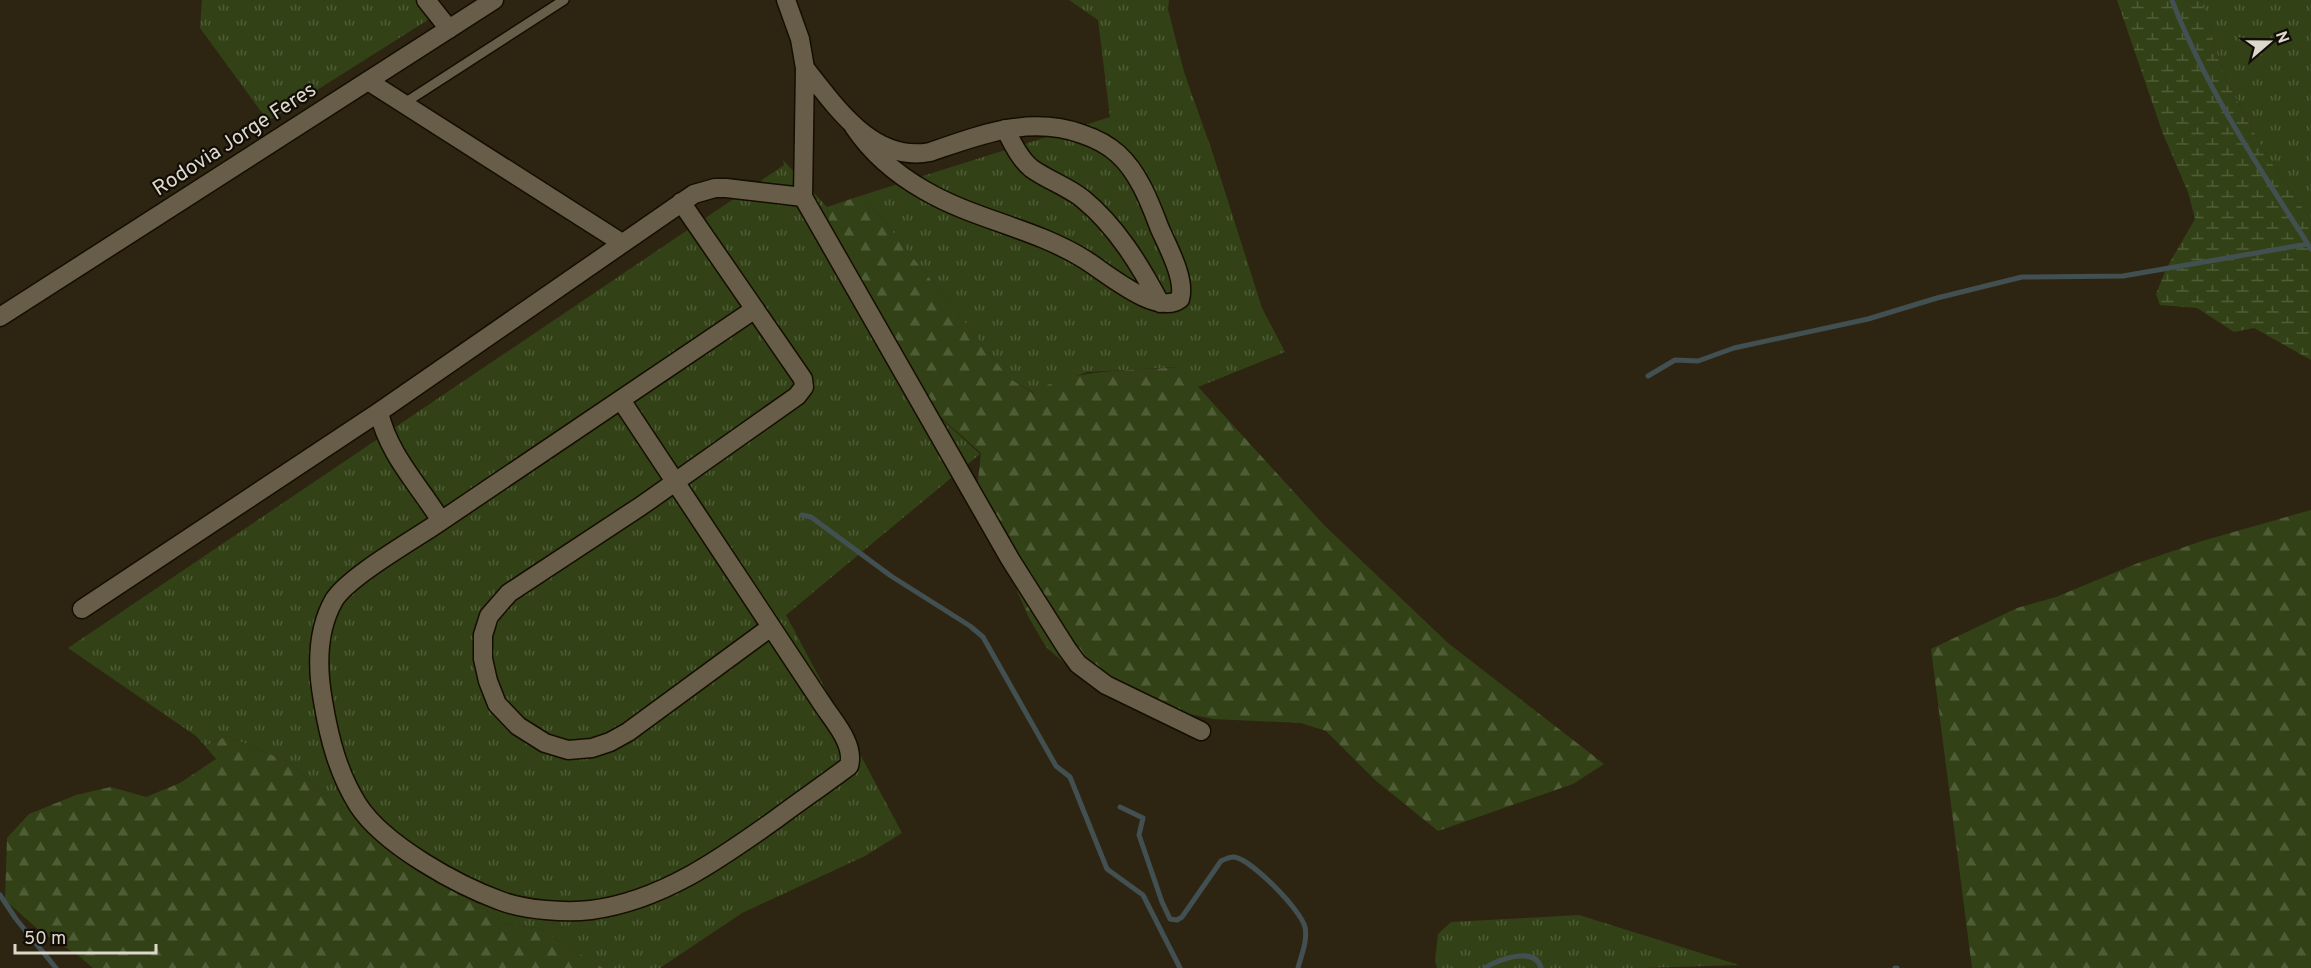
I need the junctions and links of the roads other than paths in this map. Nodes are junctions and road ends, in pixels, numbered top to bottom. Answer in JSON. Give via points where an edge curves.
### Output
{"nodes":[{"id":1,"x":426,"y":0,"type":"edge"},
{"id":2,"x":564,"y":0,"type":"edge"},
{"id":3,"x":786,"y":0,"type":"edge"},
{"id":4,"x":488,"y":2,"type":"edge"},
{"id":5,"x":449,"y":29,"type":"junction"},
{"id":6,"x":805,"y":68,"type":"junction"},
{"id":7,"x":368,"y":81,"type":"junction"},
{"id":8,"x":403,"y":104,"type":"junction"},
{"id":9,"x":854,"y":127,"type":"junction"},
{"id":10,"x":1005,"y":129,"type":"junction"},
{"id":11,"x":803,"y":197,"type":"junction"},
{"id":12,"x":681,"y":202,"type":"junction"},
{"id":13,"x":622,"y":243,"type":"junction"},
{"id":14,"x":1160,"y":303,"type":"junction"},
{"id":15,"x":755,"y":309,"type":"junction"},
{"id":16,"x":0,"y":317,"type":"edge"},
{"id":17,"x":621,"y":400,"type":"junction"},
{"id":18,"x":379,"y":412,"type":"junction"},
{"id":19,"x":675,"y":482,"type":"junction"},
{"id":20,"x":441,"y":521,"type":"junction"},
{"id":21,"x":82,"y":609,"type":"dead end"},
{"id":22,"x":771,"y":627,"type":"junction"},
{"id":23,"x":1202,"y":731,"type":"dead end"}],
"edges":[{"from":1,"to":5,"type":"street"},
{"from":2,"to":8,"type":"lane"},
{"from":3,"to":6,"type":"street"},
{"from":4,"to":5,"type":"street","name":"Rodovia Jorge Feres"},
{"from":5,"to":7,"type":"street","name":"Rodovia Jorge Feres"},
{"from":6,"to":9,"type":"street"},
{"from":6,"to":11,"type":"street"},
{"from":7,"to":8,"type":"street"},
{"from":7,"to":16,"type":"street","name":"Rodovia Jorge Feres"},
{"from":8,"to":13,"type":"street"},
{"from":9,"to":10,"type":"street","via":[[882,145],[909,154],[930,152]]},
{"from":9,"to":14,"type":"street","via":[[888,167],[926,191],[1070,250],[1131,290]]},
{"from":10,"to":14,"type":"street","via":[[1030,167],[1063,185],[1095,210],[1130,252]]},
{"from":10,"to":14,"type":"street","via":[[1030,125],[1072,130],[1118,153],[1141,186],[1181,284],[1180,299]]},
{"from":11,"to":12,"type":"street","via":[[715,188]]},
{"from":11,"to":23,"type":"street","via":[[1010,559],[1078,664],[1107,685]]},
{"from":12,"to":13,"type":"street"},
{"from":12,"to":15,"type":"street"},
{"from":13,"to":18,"type":"street"},
{"from":15,"to":17,"type":"street"},
{"from":15,"to":19,"type":"street","via":[[803,379],[804,387],[797,396]]},
{"from":17,"to":19,"type":"street"},
{"from":17,"to":20,"type":"street"},
{"from":18,"to":20,"type":"street","via":[[393,450]]},
{"from":18,"to":21,"type":"street"},
{"from":19,"to":22,"type":"street"},
{"from":19,"to":22,"type":"street","via":[[509,593],[489,616],[483,635],[483,659],[497,704],[518,726],[545,743],[568,750],[592,748],[628,732]]},
{"from":20,"to":22,"type":"street","via":[[352,581],[337,596],[326,616],[320,648],[320,686],[328,735],[341,775],[360,808],[389,838],[445,876],[504,903],[547,910],[591,910],[671,886],[726,855],[849,766],[852,757],[846,741]]}]}
